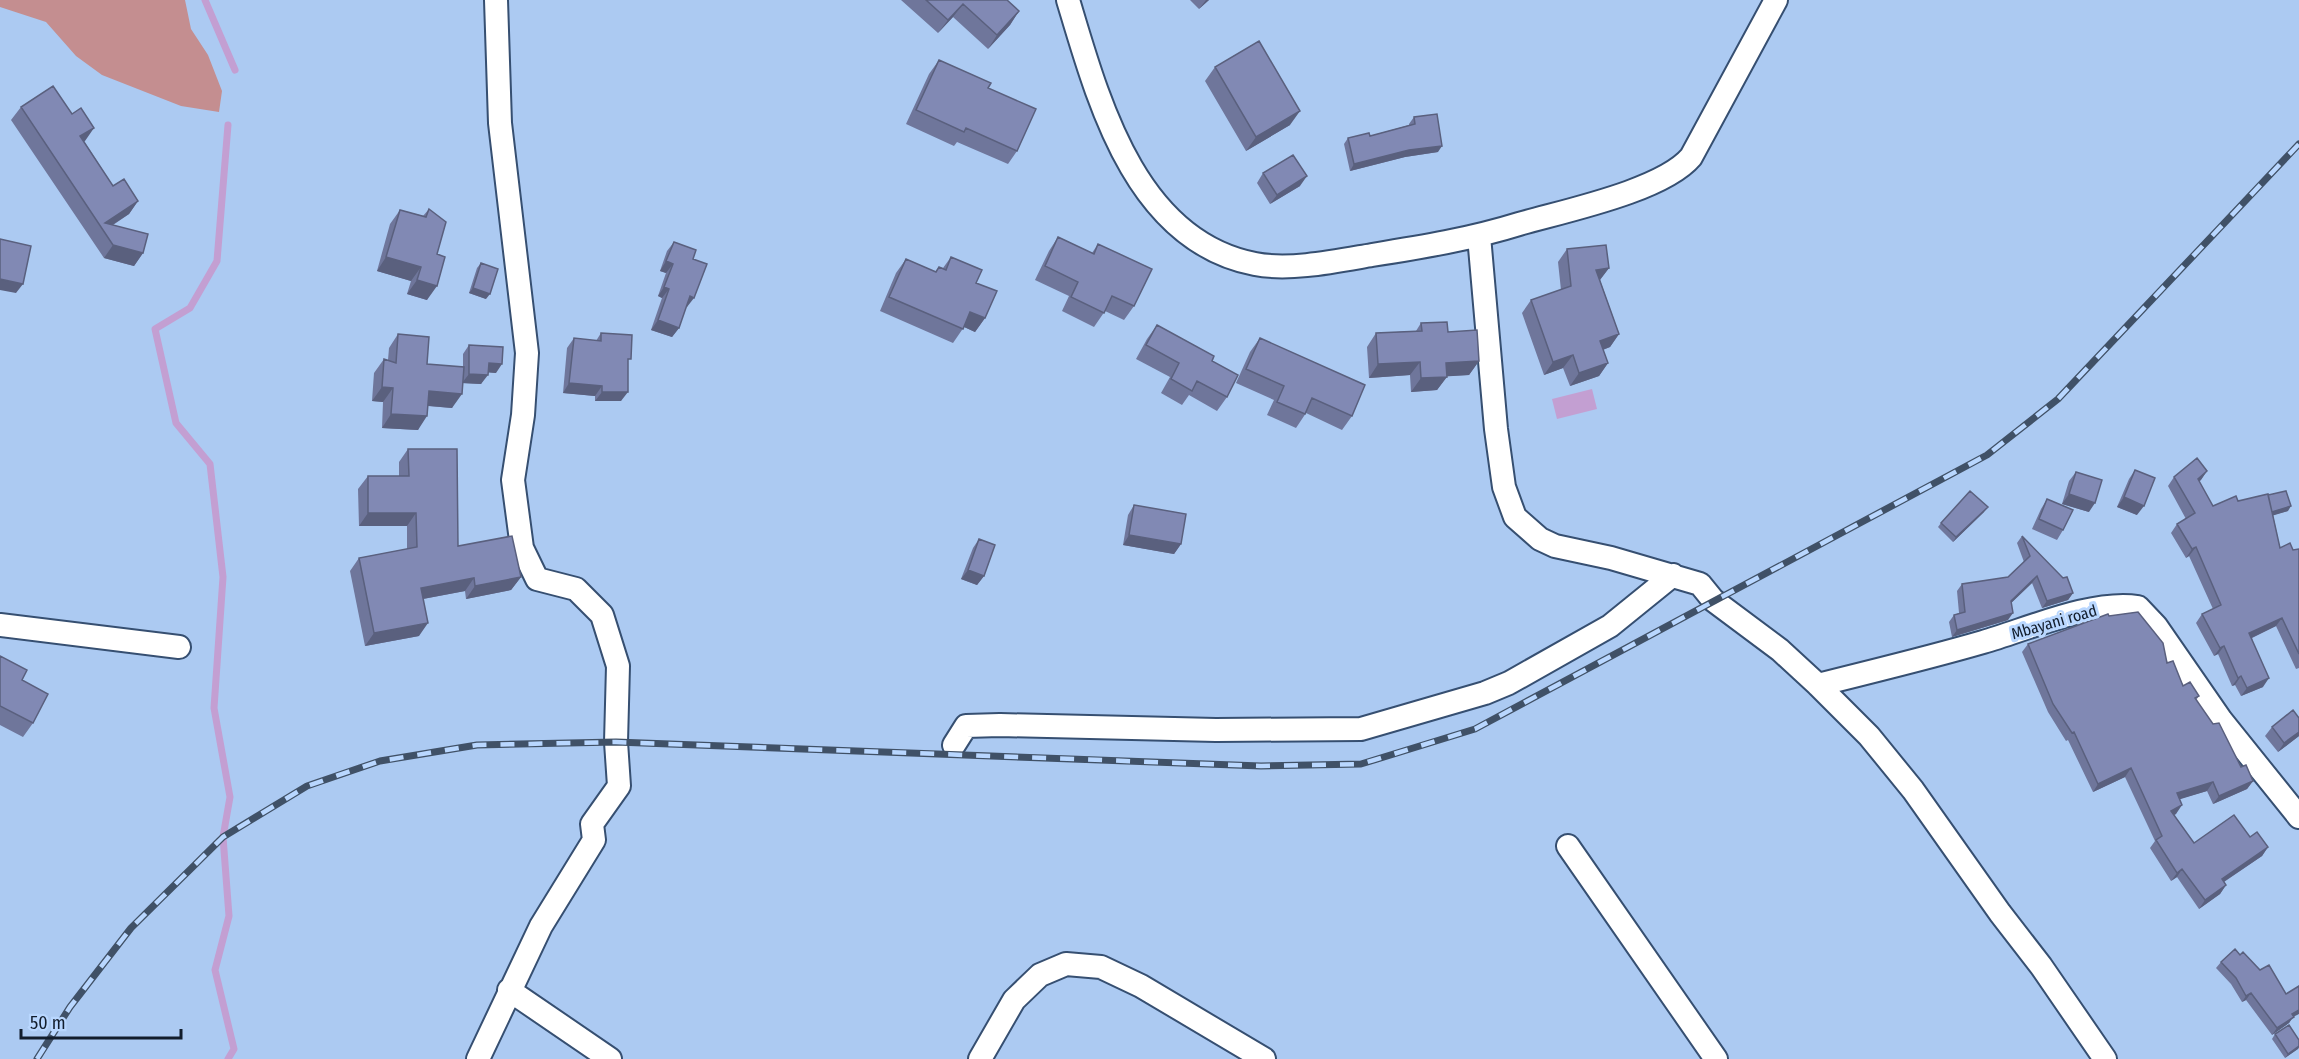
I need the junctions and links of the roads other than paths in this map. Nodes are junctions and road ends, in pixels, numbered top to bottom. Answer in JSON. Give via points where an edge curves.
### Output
{"nodes":[{"id":1,"x":496,"y":0,"type":"edge"},
{"id":2,"x":1068,"y":0,"type":"edge"},
{"id":3,"x":1776,"y":0,"type":"edge"},
{"id":4,"x":1479,"y":236,"type":"junction"},
{"id":5,"x":1673,"y":575,"type":"junction"},
{"id":6,"x":0,"y":625,"type":"edge"},
{"id":7,"x":179,"y":647,"type":"dead end"},
{"id":8,"x":1818,"y":685,"type":"junction"},
{"id":9,"x":954,"y":745,"type":"dead end"},
{"id":10,"x":2299,"y":817,"type":"edge"},
{"id":11,"x":1568,"y":846,"type":"dead end"},
{"id":12,"x":509,"y":990,"type":"junction"},
{"id":13,"x":478,"y":1059,"type":"edge"},
{"id":14,"x":610,"y":1059,"type":"edge"},
{"id":15,"x":980,"y":1059,"type":"edge"},
{"id":16,"x":1264,"y":1059,"type":"edge"},
{"id":17,"x":1716,"y":1059,"type":"edge"},
{"id":18,"x":2104,"y":1059,"type":"edge"}],
"edges":[{"from":1,"to":12,"type":"street","via":[[500,123],[527,352],[513,480],[522,548],[537,579],[576,589],[602,615],[618,666],[619,786],[592,824],[594,840],[541,926]]},
{"from":2,"to":4,"type":"street","via":[[1097,94],[1141,183],[1171,219],[1205,246],[1229,258],[1257,265],[1298,264],[1333,262]]},
{"from":3,"to":4,"type":"street","via":[[1683,167],[1598,201]]},
{"from":4,"to":5,"type":"street","via":[[1496,429],[1504,488],[1515,517],[1540,539],[1555,546]]},
{"from":5,"to":8,"type":"street","via":[[1700,584],[1713,600]]},
{"from":5,"to":9,"type":"street","via":[[1610,626],[1509,683],[1361,729],[966,726]]},
{"from":6,"to":7,"type":"street"},
{"from":8,"to":10,"type":"street","name":"Mbayani road","via":[[2088,610],[2138,607]]},
{"from":8,"to":18,"type":"street","via":[[1869,736],[1913,790]]},
{"from":11,"to":17,"type":"street"},
{"from":12,"to":13,"type":"street"},
{"from":12,"to":14,"type":"street"},
{"from":15,"to":16,"type":"street","via":[[1014,1000],[1040,975],[1066,964],[1101,967],[1141,986]]}]}
